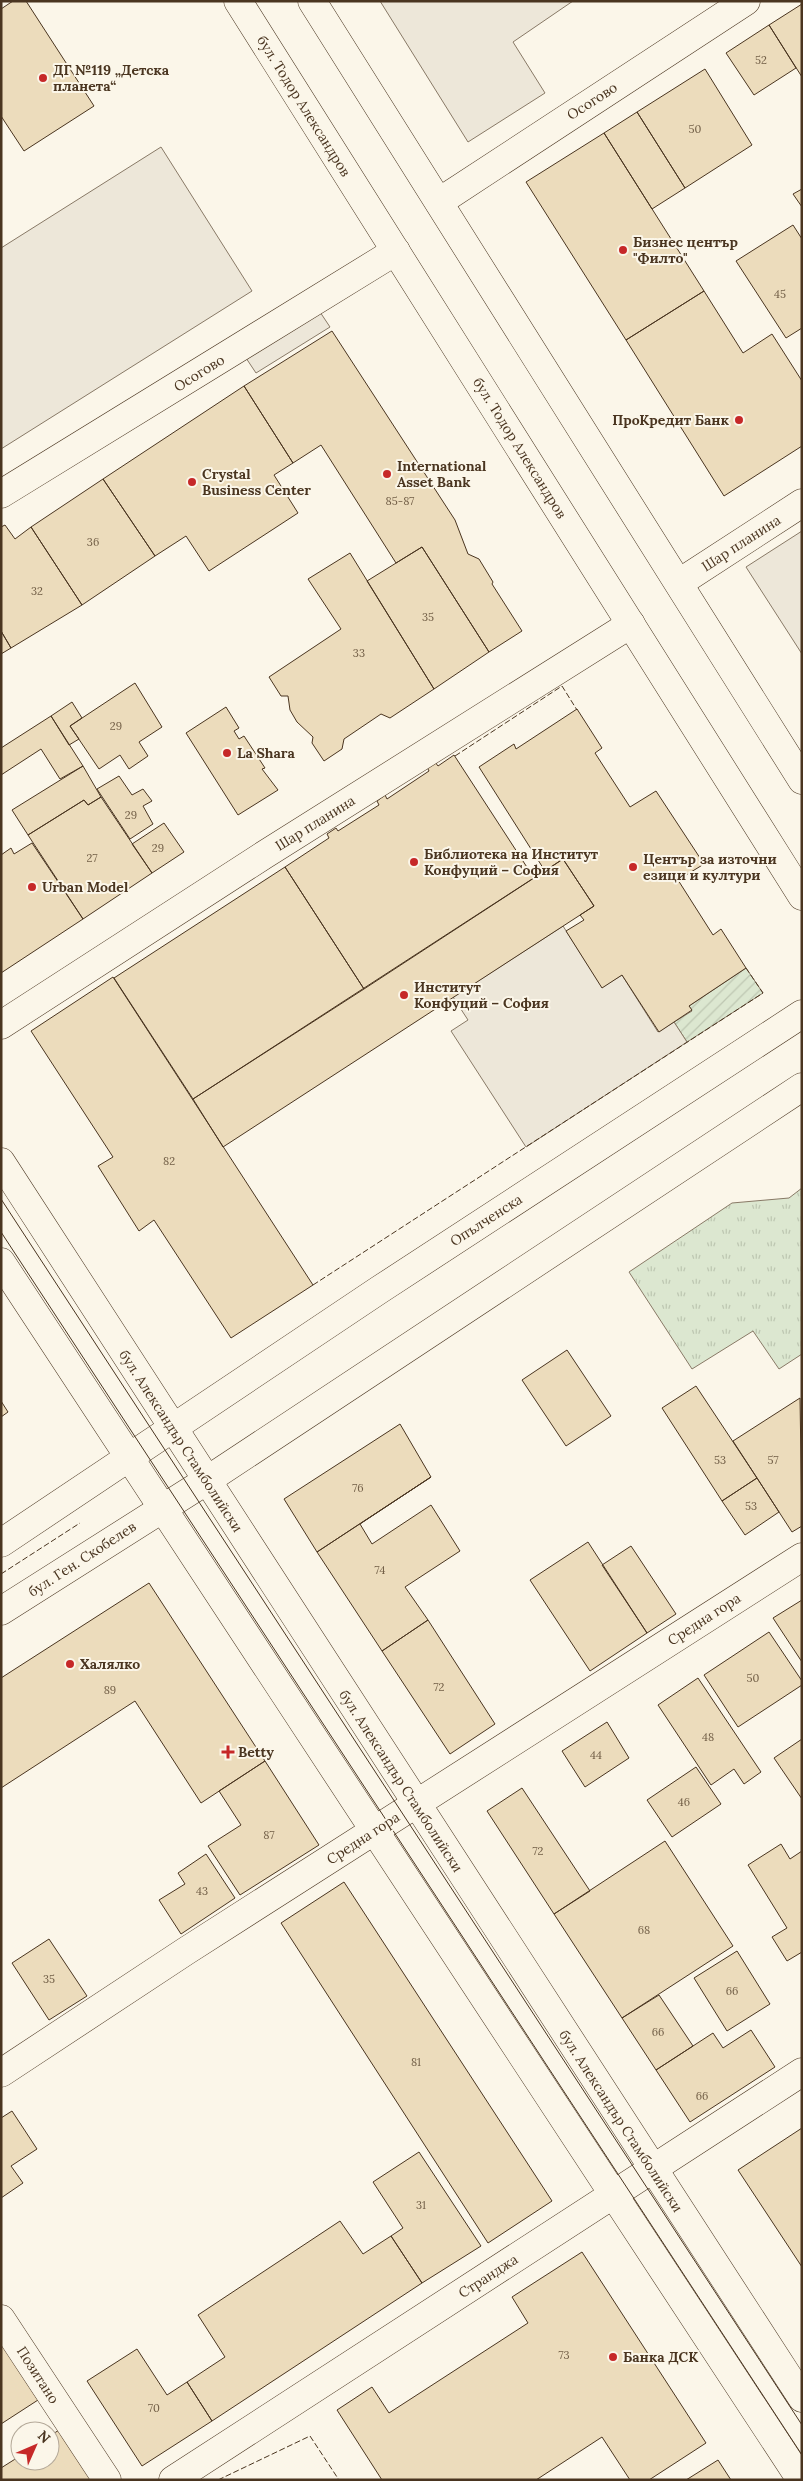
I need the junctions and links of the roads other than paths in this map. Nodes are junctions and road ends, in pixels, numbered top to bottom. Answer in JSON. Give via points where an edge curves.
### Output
{"nodes":[{"id":1,"x":238,"y":1,"type":"edge"},
{"id":2,"x":312,"y":1,"type":"edge"},
{"id":3,"x":746,"y":1,"type":"edge"},
{"id":4,"x":439,"y":202,"type":"junction"},
{"id":5,"x":396,"y":251,"type":"junction"},
{"id":6,"x":1,"y":494,"type":"edge"},
{"id":7,"x":802,"y":503,"type":"edge"},
{"id":8,"x":680,"y":583,"type":"junction"},
{"id":9,"x":631,"y":624,"type":"junction"},
{"id":10,"x":802,"y":780,"type":"edge"},
{"id":11,"x":802,"y":896,"type":"edge"},
{"id":12,"x":802,"y":1014,"type":"edge"},
{"id":13,"x":1,"y":1025,"type":"edge"},
{"id":14,"x":802,"y":1087,"type":"edge"},
{"id":15,"x":1,"y":1162,"type":"edge"},
{"id":16,"x":1,"y":1262,"type":"edge"},
{"id":17,"x":172,"y":1428,"type":"junction"},
{"id":18,"x":130,"y":1457,"type":"junction"},
{"id":19,"x":206,"y":1481,"type":"junction"},
{"id":20,"x":163,"y":1508,"type":"junction"},
{"id":21,"x":1,"y":1542,"type":"edge"},
{"id":22,"x":802,"y":1557,"type":"edge"},
{"id":23,"x":1,"y":1611,"type":"edge"},
{"id":24,"x":416,"y":1805,"type":"junction"},
{"id":25,"x":375,"y":1831,"type":"junction"},
{"id":26,"x":1,"y":2072,"type":"edge"},
{"id":27,"x":802,"y":2072,"type":"edge"},
{"id":28,"x":653,"y":2170,"type":"junction"},
{"id":29,"x":614,"y":2195,"type":"junction"},
{"id":30,"x":1,"y":2320,"type":"edge"},
{"id":31,"x":802,"y":2398,"type":"edge"},
{"id":32,"x":107,"y":2480,"type":"edge"},
{"id":33,"x":174,"y":2480,"type":"edge"},
{"id":34,"x":801,"y":2480,"type":"edge"}],
"edges":[{"from":1,"to":5,"type":"main road","name":"бул. Тодор Александров"},
{"from":2,"to":4,"type":"main road"},
{"from":3,"to":4,"type":"main road","name":"Осогово"},
{"from":4,"to":8,"type":"main road"},
{"from":5,"to":6,"type":"main road","name":"Осогово"},
{"from":5,"to":9,"type":"main road","name":"бул. Тодор Александров"},
{"from":7,"to":8,"type":"main road","name":"Шар планина"},
{"from":8,"to":10,"type":"main road"},
{"from":9,"to":11,"type":"main road","name":"бул. Тодор Александров"},
{"from":9,"to":13,"type":"main road","name":"Шар планина"},
{"from":12,"to":17,"type":"main road","name":"Опълченска"},
{"from":14,"to":19,"type":"main road"},
{"from":15,"to":17,"type":"main road","name":"бул. Александър Стамболийски"},
{"from":16,"to":18,"type":"main road"},
{"from":17,"to":18,"type":"main road","name":"Опълченска"},
{"from":17,"to":19,"type":"main road","name":"бул. Александър Стамболийски"},
{"from":18,"to":20,"type":"main road"},
{"from":18,"to":21,"type":"main road"},
{"from":19,"to":20,"type":"main road","name":"бул. Ген. Скобелев"},
{"from":19,"to":24,"type":"main road","name":"бул. Александър Стамболийски"},
{"from":20,"to":23,"type":"main road","name":"бул. Ген. Скобелев"},
{"from":20,"to":25,"type":"main road"},
{"from":22,"to":24,"type":"main road","name":"Средна гора"},
{"from":24,"to":25,"type":"main road","name":"Средна гора"},
{"from":24,"to":28,"type":"main road","name":"бул. Александър Стамболийски"},
{"from":25,"to":26,"type":"main road","name":"Средна гора"},
{"from":25,"to":29,"type":"main road"},
{"from":27,"to":28,"type":"main road","name":"Странджа"},
{"from":28,"to":29,"type":"main road","name":"Странджа"},
{"from":28,"to":31,"type":"main road","name":"бул. Александър Стамболийски"},
{"from":29,"to":33,"type":"main road","name":"Странджа"},
{"from":29,"to":34,"type":"main road"},
{"from":30,"to":32,"type":"main road","name":"Позитано"}]}
